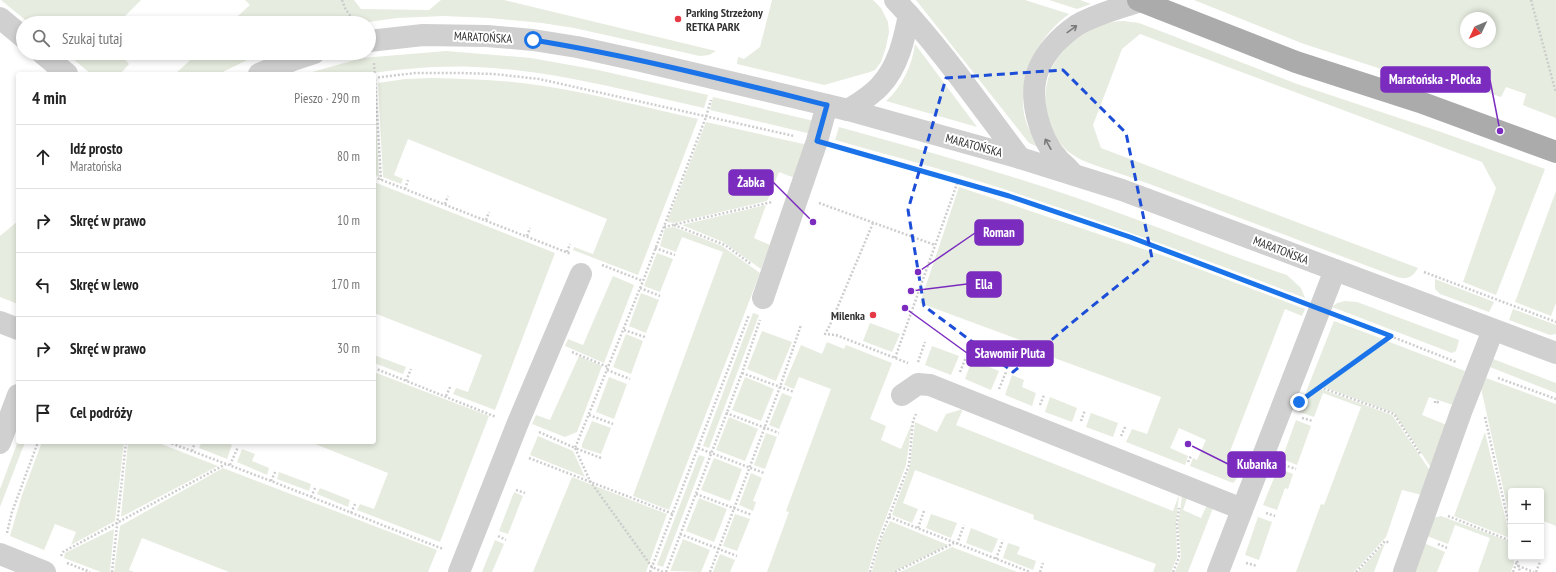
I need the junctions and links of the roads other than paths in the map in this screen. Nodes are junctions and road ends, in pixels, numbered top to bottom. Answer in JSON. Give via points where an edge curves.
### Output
{"nodes":[{"id":1,"x":1139,"y":0,"type":"edge"},
{"id":2,"x":902,"y":8,"type":"edge"},
{"id":3,"x":0,"y":18,"type":"edge"},
{"id":4,"x":16,"y":31,"type":"edge"},
{"id":5,"x":376,"y":48,"type":"edge"},
{"id":6,"x":50,"y":60,"type":"edge"},
{"id":7,"x":293,"y":60,"type":"edge"},
{"id":8,"x":65,"y":72,"type":"edge"},
{"id":9,"x":264,"y":72,"type":"edge"},
{"id":10,"x":827,"y":105,"type":"junction"},
{"id":11,"x":848,"y":110,"type":"junction"},
{"id":12,"x":1556,"y":152,"type":"edge"},
{"id":13,"x":1020,"y":158,"type":"junction"},
{"id":14,"x":1073,"y":174,"type":"junction"},
{"id":15,"x":583,"y":264,"type":"road end"},
{"id":16,"x":1335,"y":270,"type":"junction"},
{"id":17,"x":762,"y":306,"type":"road end"},
{"id":18,"x":0,"y":322,"type":"edge"},
{"id":19,"x":16,"y":328,"type":"edge"},
{"id":20,"x":1493,"y":330,"type":"junction"},
{"id":21,"x":1556,"y":353,"type":"edge"},
{"id":22,"x":902,"y":395,"type":"dead end"},
{"id":23,"x":16,"y":400,"type":"edge"},
{"id":24,"x":0,"y":443,"type":"edge"},
{"id":25,"x":1242,"y":509,"type":"junction"},
{"id":26,"x":0,"y":554,"type":"edge"},
{"id":27,"x":462,"y":565,"type":"edge"},
{"id":28,"x":52,"y":566,"type":"edge"},
{"id":29,"x":1218,"y":572,"type":"edge"},
{"id":30,"x":1404,"y":572,"type":"edge"}],
"edges":[{"from":1,"to":12,"type":"main road","via":[[1296,62],[1420,102]]},
{"from":14,"to":1,"type":"street","one_way":true,"via":[[1058,160],[1040,127],[1035,98],[1039,70],[1050,49],[1068,32],[1089,19]]},
{"from":2,"to":11,"type":"street","via":[[900,51],[889,75],[881,86]]},
{"from":2,"to":13,"type":"street"},
{"from":3,"to":4,"type":"street"},
{"from":5,"to":10,"type":"street","name":"MARATOŃSKA","via":[[423,34],[533,40],[641,61]]},
{"from":6,"to":8,"type":"street"},
{"from":7,"to":9,"type":"street"},
{"from":10,"to":11,"type":"street","name":"MARATOŃSKA"},
{"from":10,"to":17,"type":"street"},
{"from":11,"to":13,"type":"street","name":"MARATOŃSKA"},
{"from":13,"to":14,"type":"street","name":"MARATOŃSKA"},
{"from":14,"to":16,"type":"street","name":"MARATOŃSKA","via":[[1128,192]]},
{"from":15,"to":27,"type":"street"},
{"from":16,"to":20,"type":"street","name":"MARATOŃSKA"},
{"from":16,"to":25,"type":"street"},
{"from":18,"to":19,"type":"street"},
{"from":20,"to":21,"type":"street","name":"MARATOŃSKA"},
{"from":20,"to":30,"type":"street"},
{"from":22,"to":25,"type":"street","via":[[918,384],[930,385]]},
{"from":23,"to":24,"type":"street"},
{"from":25,"to":29,"type":"street"},
{"from":26,"to":28,"type":"street"}]}
